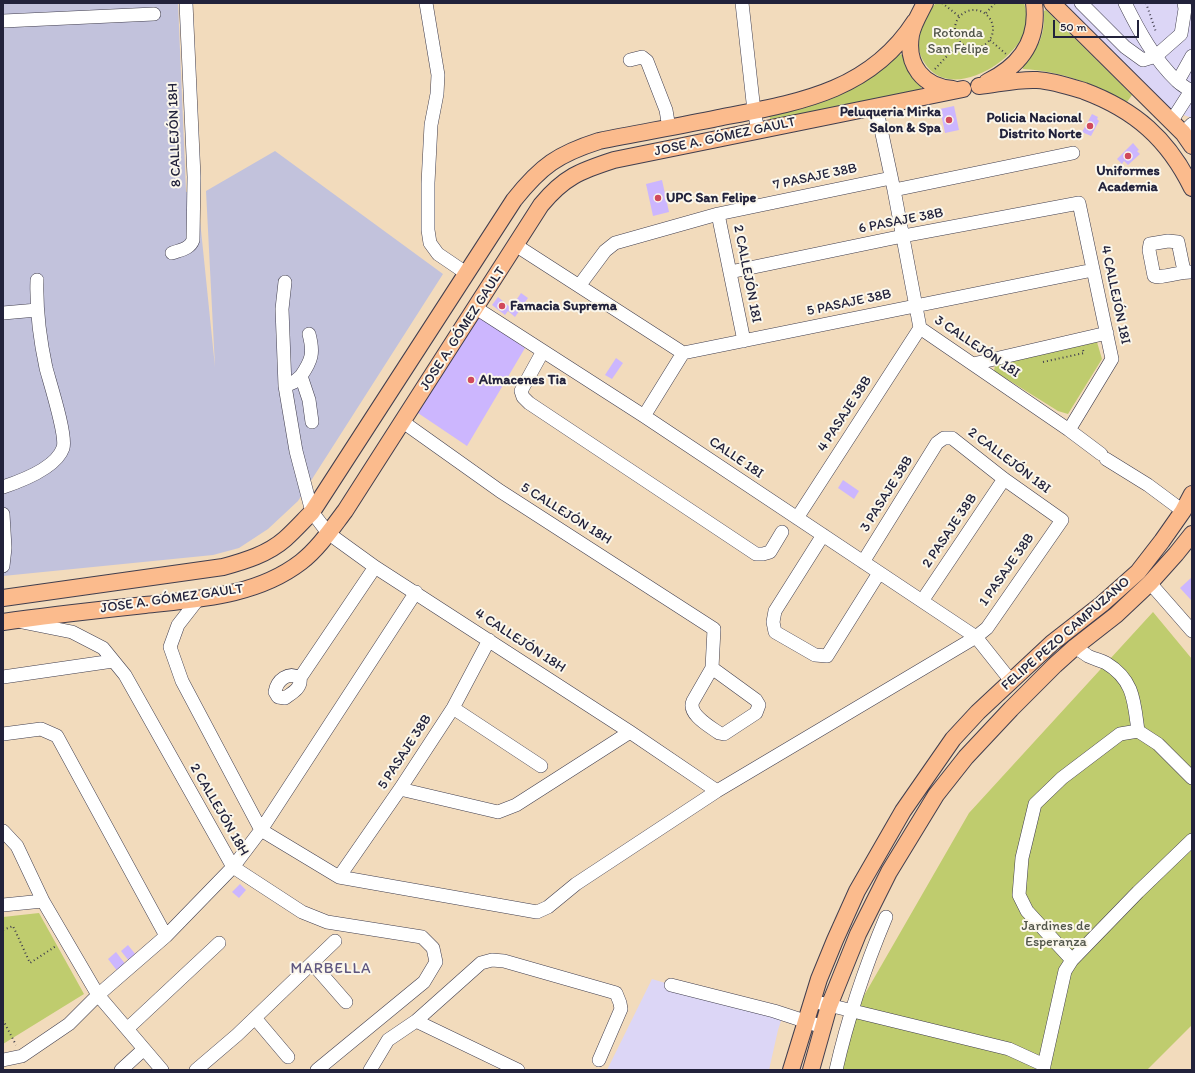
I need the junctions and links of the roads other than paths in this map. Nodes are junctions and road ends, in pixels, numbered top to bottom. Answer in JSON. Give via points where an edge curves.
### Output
{"nodes":[{"id":1,"x":186,"y":3,"type":"edge"},
{"id":2,"x":426,"y":3,"type":"edge"},
{"id":3,"x":742,"y":3,"type":"edge"},
{"id":4,"x":925,"y":3,"type":"edge"},
{"id":5,"x":1034,"y":3,"type":"edge"},
{"id":6,"x":1052,"y":3,"type":"edge"},
{"id":7,"x":1081,"y":3,"type":"edge"},
{"id":8,"x":1125,"y":3,"type":"edge"},
{"id":9,"x":1184,"y":3,"type":"edge"},
{"id":10,"x":154,"y":14,"type":"dead end"},
{"id":11,"x":916,"y":21,"type":"junction"},
{"id":12,"x":3,"y":22,"type":"edge"},
{"id":13,"x":1156,"y":56,"type":"junction"},
{"id":14,"x":1192,"y":56,"type":"edge"},
{"id":15,"x":630,"y":60,"type":"dead end"},
{"id":16,"x":1178,"y":81,"type":"junction"},
{"id":17,"x":971,"y":88,"type":"junction"},
{"id":18,"x":1191,"y":91,"type":"edge"},
{"id":19,"x":876,"y":106,"type":"junction"},
{"id":20,"x":754,"y":111,"type":"junction"},
{"id":21,"x":1171,"y":122,"type":"junction"},
{"id":22,"x":669,"y":128,"type":"junction"},
{"id":23,"x":758,"y":130,"type":"junction"},
{"id":24,"x":1189,"y":134,"type":"edge"},
{"id":25,"x":1073,"y":153,"type":"dead end"},
{"id":26,"x":891,"y":178,"type":"junction"},
{"id":27,"x":1192,"y":188,"type":"edge"},
{"id":28,"x":894,"y":190,"type":"junction"},
{"id":29,"x":1079,"y":203,"type":"joint"},
{"id":30,"x":718,"y":214,"type":"junction"},
{"id":31,"x":903,"y":236,"type":"junction"},
{"id":32,"x":517,"y":246,"type":"junction"},
{"id":33,"x":172,"y":253,"type":"dead end"},
{"id":34,"x":1093,"y":270,"type":"junction"},
{"id":35,"x":730,"y":272,"type":"junction"},
{"id":36,"x":466,"y":273,"type":"junction"},
{"id":37,"x":37,"y":280,"type":"dead end"},
{"id":38,"x":285,"y":282,"type":"dead end"},
{"id":39,"x":579,"y":286,"type":"junction"},
{"id":40,"x":916,"y":306,"type":"junction"},
{"id":41,"x":476,"y":308,"type":"junction"},
{"id":42,"x":37,"y":310,"type":"junction"},
{"id":43,"x":3,"y":313,"type":"edge"},
{"id":44,"x":920,"y":328,"type":"junction"},
{"id":45,"x":1107,"y":333,"type":"junction"},
{"id":46,"x":309,"y":334,"type":"dead end"},
{"id":47,"x":744,"y":341,"type":"junction"},
{"id":48,"x":543,"y":351,"type":"junction"},
{"id":49,"x":683,"y":353,"type":"junction"},
{"id":50,"x":973,"y":364,"type":"junction"},
{"id":51,"x":301,"y":376,"type":"junction"},
{"id":52,"x":285,"y":386,"type":"junction"},
{"id":53,"x":644,"y":416,"type":"junction"},
{"id":54,"x":312,"y":422,"type":"dead end"},
{"id":55,"x":403,"y":422,"type":"junction"},
{"id":56,"x":1069,"y":430,"type":"junction"},
{"id":57,"x":937,"y":443,"type":"joint"},
{"id":58,"x":1004,"y":480,"type":"junction"},
{"id":59,"x":3,"y":487,"type":"edge"},
{"id":60,"x":1192,"y":494,"type":"edge"},
{"id":61,"x":1183,"y":511,"type":"junction"},
{"id":62,"x":312,"y":512,"type":"junction"},
{"id":63,"x":3,"y":514,"type":"edge"},
{"id":64,"x":797,"y":518,"type":"junction"},
{"id":65,"x":1062,"y":520,"type":"joint"},
{"id":66,"x":782,"y":532,"type":"dead end"},
{"id":67,"x":328,"y":534,"type":"junction"},
{"id":68,"x":1192,"y":534,"type":"edge"},
{"id":69,"x":823,"y":535,"type":"junction"},
{"id":70,"x":863,"y":562,"type":"junction"},
{"id":71,"x":3,"y":566,"type":"edge"},
{"id":72,"x":375,"y":567,"type":"junction"},
{"id":73,"x":880,"y":573,"type":"junction"},
{"id":74,"x":1150,"y":583,"type":"junction"},
{"id":75,"x":416,"y":592,"type":"junction"},
{"id":76,"x":3,"y":598,"type":"edge"},
{"id":77,"x":199,"y":598,"type":"junction"},
{"id":78,"x":922,"y":601,"type":"junction"},
{"id":79,"x":9,"y":621,"type":"edge"},
{"id":80,"x":1192,"y":630,"type":"edge"},
{"id":81,"x":976,"y":637,"type":"junction"},
{"id":82,"x":489,"y":640,"type":"junction"},
{"id":83,"x":1075,"y":647,"type":"junction"},
{"id":84,"x":113,"y":661,"type":"junction"},
{"id":85,"x":712,"y":668,"type":"junction"},
{"id":86,"x":3,"y":677,"type":"edge"},
{"id":87,"x":300,"y":678,"type":"dead end"},
{"id":88,"x":1011,"y":681,"type":"junction"},
{"id":89,"x":453,"y":708,"type":"junction"},
{"id":90,"x":1138,"y":731,"type":"junction"},
{"id":91,"x":630,"y":732,"type":"junction"},
{"id":92,"x":3,"y":734,"type":"edge"},
{"id":93,"x":541,"y":766,"type":"dead end"},
{"id":94,"x":1192,"y":778,"type":"edge"},
{"id":95,"x":400,"y":789,"type":"junction"},
{"id":96,"x":717,"y":791,"type":"junction"},
{"id":97,"x":261,"y":830,"type":"junction"},
{"id":98,"x":3,"y":831,"type":"edge"},
{"id":99,"x":1192,"y":840,"type":"edge"},
{"id":100,"x":233,"y":867,"type":"junction"},
{"id":101,"x":339,"y":877,"type":"junction"},
{"id":102,"x":43,"y":901,"type":"junction"},
{"id":103,"x":3,"y":905,"type":"edge"},
{"id":104,"x":548,"y":907,"type":"joint"},
{"id":105,"x":886,"y":917,"type":"dead end"},
{"id":106,"x":166,"y":936,"type":"junction"},
{"id":107,"x":335,"y":941,"type":"dead end"},
{"id":108,"x":219,"y":943,"type":"dead end"},
{"id":109,"x":1072,"y":960,"type":"junction"},
{"id":110,"x":312,"y":963,"type":"junction"},
{"id":111,"x":672,"y":985,"type":"dead end"},
{"id":112,"x":98,"y":995,"type":"junction"},
{"id":113,"x":812,"y":1001,"type":"junction"},
{"id":114,"x":346,"y":1002,"type":"dead end"},
{"id":115,"x":829,"y":1006,"type":"junction"},
{"id":116,"x":851,"y":1012,"type":"junction"},
{"id":117,"x":255,"y":1018,"type":"junction"},
{"id":118,"x":416,"y":1020,"type":"junction"},
{"id":119,"x":805,"y":1022,"type":"junction"},
{"id":120,"x":823,"y":1027,"type":"junction"},
{"id":121,"x":127,"y":1029,"type":"junction"},
{"id":122,"x":144,"y":1049,"type":"junction"},
{"id":123,"x":288,"y":1057,"type":"dead end"},
{"id":124,"x":3,"y":1060,"type":"edge"},
{"id":125,"x":598,"y":1060,"type":"dead end"},
{"id":126,"x":1043,"y":1068,"type":"edge"},
{"id":127,"x":121,"y":1070,"type":"edge"},
{"id":128,"x":162,"y":1070,"type":"edge"},
{"id":129,"x":196,"y":1070,"type":"edge"},
{"id":130,"x":317,"y":1070,"type":"edge"},
{"id":131,"x":370,"y":1070,"type":"edge"},
{"id":132,"x":518,"y":1070,"type":"edge"},
{"id":133,"x":791,"y":1070,"type":"edge"},
{"id":134,"x":812,"y":1070,"type":"edge"},
{"id":135,"x":836,"y":1070,"type":"edge"}],
"edges":[{"from":1,"to":33,"type":"street","name":"8 CALLEJÓN 18H","via":[[194,177],[193,240],[187,248]]},
{"from":2,"to":36,"type":"street","via":[[438,75],[438,94],[431,125],[428,230],[430,243],[438,254]]},
{"from":3,"to":20,"type":"street"},
{"from":4,"to":11,"type":"main road"},
{"from":5,"to":17,"type":"main road","via":[[1036,12],[1032,38],[1018,61],[1005,72]]},
{"from":6,"to":21,"type":"main road"},
{"from":7,"to":13,"type":"street","via":[[1136,56],[1143,60]]},
{"from":8,"to":13,"type":"street"},
{"from":9,"to":13,"type":"street","via":[[1186,9],[1181,34]]},
{"from":10,"to":12,"type":"street"},
{"from":11,"to":17,"type":"main road","via":[[910,45],[914,66],[919,73],[925,80],[944,88]]},
{"from":11,"to":20,"type":"main road","name":"JOSE A. GÓMEZ GAULT","via":[[896,48],[854,79],[816,96]]},
{"from":13,"to":16,"type":"street"},
{"from":14,"to":16,"type":"street"},
{"from":15,"to":22,"type":"street","via":[[642,57],[647,61],[666,110]]},
{"from":16,"to":18,"type":"street"},
{"from":17,"to":19,"type":"main road","name":"JOSE A. GÓMEZ GAULT"},
{"from":17,"to":27,"type":"main road","via":[[1036,80],[1056,83],[1108,101],[1151,130],[1169,150]]},
{"from":18,"to":21,"type":"street"},
{"from":19,"to":23,"type":"main road","name":"JOSE A. GÓMEZ GAULT"},
{"from":19,"to":26,"type":"street","name":"3 CALLEJÓN 18I"},
{"from":20,"to":22,"type":"main road","name":"JOSE A. GÓMEZ GAULT"},
{"from":20,"to":23,"type":"street"},
{"from":21,"to":24,"type":"main road"},
{"from":22,"to":36,"type":"main road","name":"JOSE A. GÓMEZ GAULT","via":[[599,141],[561,156],[544,168],[514,200]]},
{"from":23,"to":32,"type":"main road","name":"JOSE A. GÓMEZ GAULT","via":[[614,160],[588,168],[554,190],[541,206]]},
{"from":25,"to":28,"type":"street"},
{"from":26,"to":28,"type":"street","name":"3 CALLEJÓN 18I"},
{"from":26,"to":30,"type":"street","name":"7 PASAJE 38B"},
{"from":28,"to":31,"type":"street","name":"3 CALLEJÓN 18I"},
{"from":29,"to":31,"type":"street","name":"6 PASAJE 38B"},
{"from":29,"to":34,"type":"street","name":"4 CALLEJÓN 18I"},
{"from":30,"to":35,"type":"street","name":"2 CALLEJÓN 18I"},
{"from":30,"to":39,"type":"street","name":"7 PASAJE 38B","via":[[615,243],[605,251]]},
{"from":31,"to":35,"type":"street","name":"6 PASAJE 38B"},
{"from":31,"to":40,"type":"street","name":"3 CALLEJÓN 18I"},
{"from":32,"to":39,"type":"street"},
{"from":32,"to":41,"type":"main road","name":"JOSE A. GÓMEZ GAULT"},
{"from":34,"to":40,"type":"street","name":"5 PASAJE 38B"},
{"from":34,"to":45,"type":"street","name":"4 CALLEJÓN 18I"},
{"from":35,"to":47,"type":"street","name":"2 CALLEJÓN 18I"},
{"from":36,"to":62,"type":"main road","name":"JOSE A. GÓMEZ GAULT"},
{"from":37,"to":42,"type":"street"},
{"from":38,"to":52,"type":"street","via":[[282,309]]},
{"from":39,"to":49,"type":"street"},
{"from":40,"to":44,"type":"street","name":"3 CALLEJÓN 18I"},
{"from":40,"to":47,"type":"street","name":"5 PASAJE 38B"},
{"from":41,"to":48,"type":"street","name":"CALLE 18I"},
{"from":41,"to":55,"type":"main road","name":"JOSE A. GÓMEZ GAULT"},
{"from":42,"to":43,"type":"street"},
{"from":42,"to":59,"type":"street","via":[[63,446],[59,455],[44,469]]},
{"from":44,"to":50,"type":"street","name":"3 CALLEJÓN 18I"},
{"from":44,"to":64,"type":"street","name":"4 PASAJE 38B"},
{"from":45,"to":50,"type":"street"},
{"from":45,"to":56,"type":"street","name":"4 CALLEJÓN 18I","via":[[1112,359]]},
{"from":46,"to":51,"type":"street","via":[[312,348],[308,365]]},
{"from":47,"to":49,"type":"street","name":"5 PASAJE 38B"},
{"from":48,"to":53,"type":"street","name":"CALLE 18I"},
{"from":48,"to":66,"type":"street","via":[[521,391],[529,403],[756,554],[770,552]]},
{"from":49,"to":53,"type":"street"},
{"from":50,"to":56,"type":"street","name":"3 CALLEJÓN 18I"},
{"from":51,"to":52,"type":"street"},
{"from":51,"to":54,"type":"street","via":[[309,400]]},
{"from":52,"to":62,"type":"street","via":[[296,451]]},
{"from":53,"to":64,"type":"street","name":"CALLE 18I"},
{"from":55,"to":67,"type":"main road","name":"JOSE A. GÓMEZ GAULT"},
{"from":55,"to":85,"type":"street","name":"5 CALLEJÓN 18H","via":[[498,495],[714,629]]},
{"from":56,"to":61,"type":"street","name":"3 CALLEJÓN 18I","via":[[1103,457]]},
{"from":57,"to":58,"type":"street","name":"2 CALLEJÓN 18I","via":[[944,438],[952,438]]},
{"from":57,"to":70,"type":"street","name":"3 PASAJE 38B"},
{"from":58,"to":65,"type":"street","name":"2 CALLEJÓN 18I"},
{"from":58,"to":78,"type":"street","name":"2 PASAJE 38B"},
{"from":60,"to":61,"type":"main road","name":"FELIPE PEZO CAMPUZANO"},
{"from":61,"to":88,"type":"main road","name":"FELIPE PEZO CAMPUZANO","via":[[1138,572],[1052,643]]},
{"from":62,"to":67,"type":"street","name":"4 CALLEJÓN 18H"},
{"from":62,"to":76,"type":"main road","name":"JOSE A. GÓMEZ GAULT","via":[[284,540],[248,560],[223,567]]},
{"from":63,"to":71,"type":"street"},
{"from":64,"to":69,"type":"street","name":"CALLE 18I"},
{"from":65,"to":81,"type":"street","name":"1 PASAJE 38B","via":[[986,628]]},
{"from":67,"to":72,"type":"street","name":"4 CALLEJÓN 18H"},
{"from":67,"to":77,"type":"main road","name":"JOSE A. GÓMEZ GAULT","via":[[302,561],[258,586],[229,594]]},
{"from":68,"to":74,"type":"main road","name":"FELIPE PEZO CAMPUZANO"},
{"from":69,"to":70,"type":"street","name":"CALLE 18I"},
{"from":69,"to":73,"type":"street","via":[[775,611],[775,632],[815,655],[827,656]]},
{"from":70,"to":73,"type":"street","name":"CALLE 18I"},
{"from":72,"to":75,"type":"street","name":"4 CALLEJÓN 18H"},
{"from":72,"to":87,"type":"street"},
{"from":73,"to":78,"type":"street","name":"CALLE 18I"},
{"from":74,"to":80,"type":"street"},
{"from":74,"to":83,"type":"main road","name":"FELIPE PEZO CAMPUZANO","via":[[1116,615]]},
{"from":75,"to":82,"type":"street","name":"4 CALLEJÓN 18H"},
{"from":75,"to":97,"type":"street"},
{"from":77,"to":79,"type":"main road","name":"JOSE A. GÓMEZ GAULT"},
{"from":77,"to":97,"type":"street","name":"2 CALLEJÓN 18H","via":[[178,625],[170,647],[182,681]]},
{"from":78,"to":81,"type":"street","name":"CALLE 18I"},
{"from":79,"to":84,"type":"street","name":"2 CALLEJÓN 18H","via":[[72,632],[103,648]]},
{"from":81,"to":88,"type":"street","name":"CALLE 18I"},
{"from":81,"to":96,"type":"street","name":"1 PASAJE 38B"},
{"from":82,"to":89,"type":"street","name":"5 PASAJE 38B"},
{"from":82,"to":91,"type":"street","name":"4 CALLEJÓN 18H"},
{"from":83,"to":90,"type":"street","via":[[1105,663],[1128,684]]},
{"from":83,"to":115,"type":"main road","name":"FELIPE PEZO CAMPUZANO","via":[[1006,714],[966,757],[936,795],[885,879],[858,934]]},
{"from":84,"to":86,"type":"street"},
{"from":84,"to":100,"type":"street","name":"2 CALLEJÓN 18H","via":[[125,675]]},
{"from":85,"to":85,"type":"street","via":[[691,706],[693,713],[724,734],[756,713],[759,705],[756,700]]},
{"from":88,"to":113,"type":"main road","name":"FELIPE PEZO CAMPUZANO","via":[[953,739],[903,811],[857,891]]},
{"from":89,"to":93,"type":"street"},
{"from":89,"to":95,"type":"street","name":"5 PASAJE 38B"},
{"from":90,"to":94,"type":"street","via":[[1158,744]]},
{"from":90,"to":109,"type":"street","via":[[1120,734],[1062,778],[1035,804],[1022,858],[1019,896],[1027,911]]},
{"from":91,"to":95,"type":"street","via":[[516,805],[498,812]]},
{"from":91,"to":96,"type":"street","name":"4 CALLEJÓN 18H"},
{"from":92,"to":106,"type":"street","via":[[41,729],[57,736]]},
{"from":95,"to":101,"type":"street","name":"5 PASAJE 38B"},
{"from":96,"to":104,"type":"street","name":"1 PASAJE 38B","via":[[576,884]]},
{"from":97,"to":100,"type":"street"},
{"from":97,"to":101,"type":"street","name":"2 CALLEJÓN 18H"},
{"from":98,"to":102,"type":"street","via":[[17,846]]},
{"from":99,"to":109,"type":"street"},
{"from":100,"to":106,"type":"street"},
{"from":100,"to":130,"type":"street","name":"2 CALLEJÓN 18H","via":[[302,912],[327,922],[422,937],[433,948],[436,962],[424,982]]},
{"from":101,"to":104,"type":"street","name":"2 CALLEJÓN 18H","via":[[532,912]]},
{"from":102,"to":103,"type":"street"},
{"from":102,"to":112,"type":"street"},
{"from":105,"to":116,"type":"street","via":[[868,960]]},
{"from":106,"to":112,"type":"street"},
{"from":107,"to":110,"type":"street"},
{"from":108,"to":121,"type":"street"},
{"from":109,"to":126,"type":"street","via":[[1064,971]]},
{"from":110,"to":114,"type":"street"},
{"from":110,"to":117,"type":"street"},
{"from":111,"to":119,"type":"street","via":[[774,1011]]},
{"from":112,"to":121,"type":"street"},
{"from":112,"to":124,"type":"street","via":[[69,1024],[22,1056]]},
{"from":113,"to":115,"type":"street"},
{"from":113,"to":119,"type":"main road","name":"FELIPE PEZO CAMPUZANO"},
{"from":115,"to":116,"type":"street"},
{"from":115,"to":120,"type":"main road","name":"FELIPE PEZO CAMPUZANO"},
{"from":116,"to":126,"type":"street","via":[[1008,1049]]},
{"from":116,"to":135,"type":"street"},
{"from":117,"to":123,"type":"street"},
{"from":117,"to":129,"type":"street"},
{"from":118,"to":125,"type":"street","via":[[481,963],[492,960],[504,961],[616,993],[621,1010]]},
{"from":118,"to":131,"type":"street","via":[[388,1040]]},
{"from":118,"to":132,"type":"street"},
{"from":119,"to":120,"type":"street"},
{"from":119,"to":133,"type":"main road","name":"FELIPE PEZO CAMPUZANO"},
{"from":120,"to":134,"type":"main road","name":"FELIPE PEZO CAMPUZANO"},
{"from":121,"to":122,"type":"street"},
{"from":122,"to":127,"type":"street"},
{"from":122,"to":128,"type":"street"}]}
